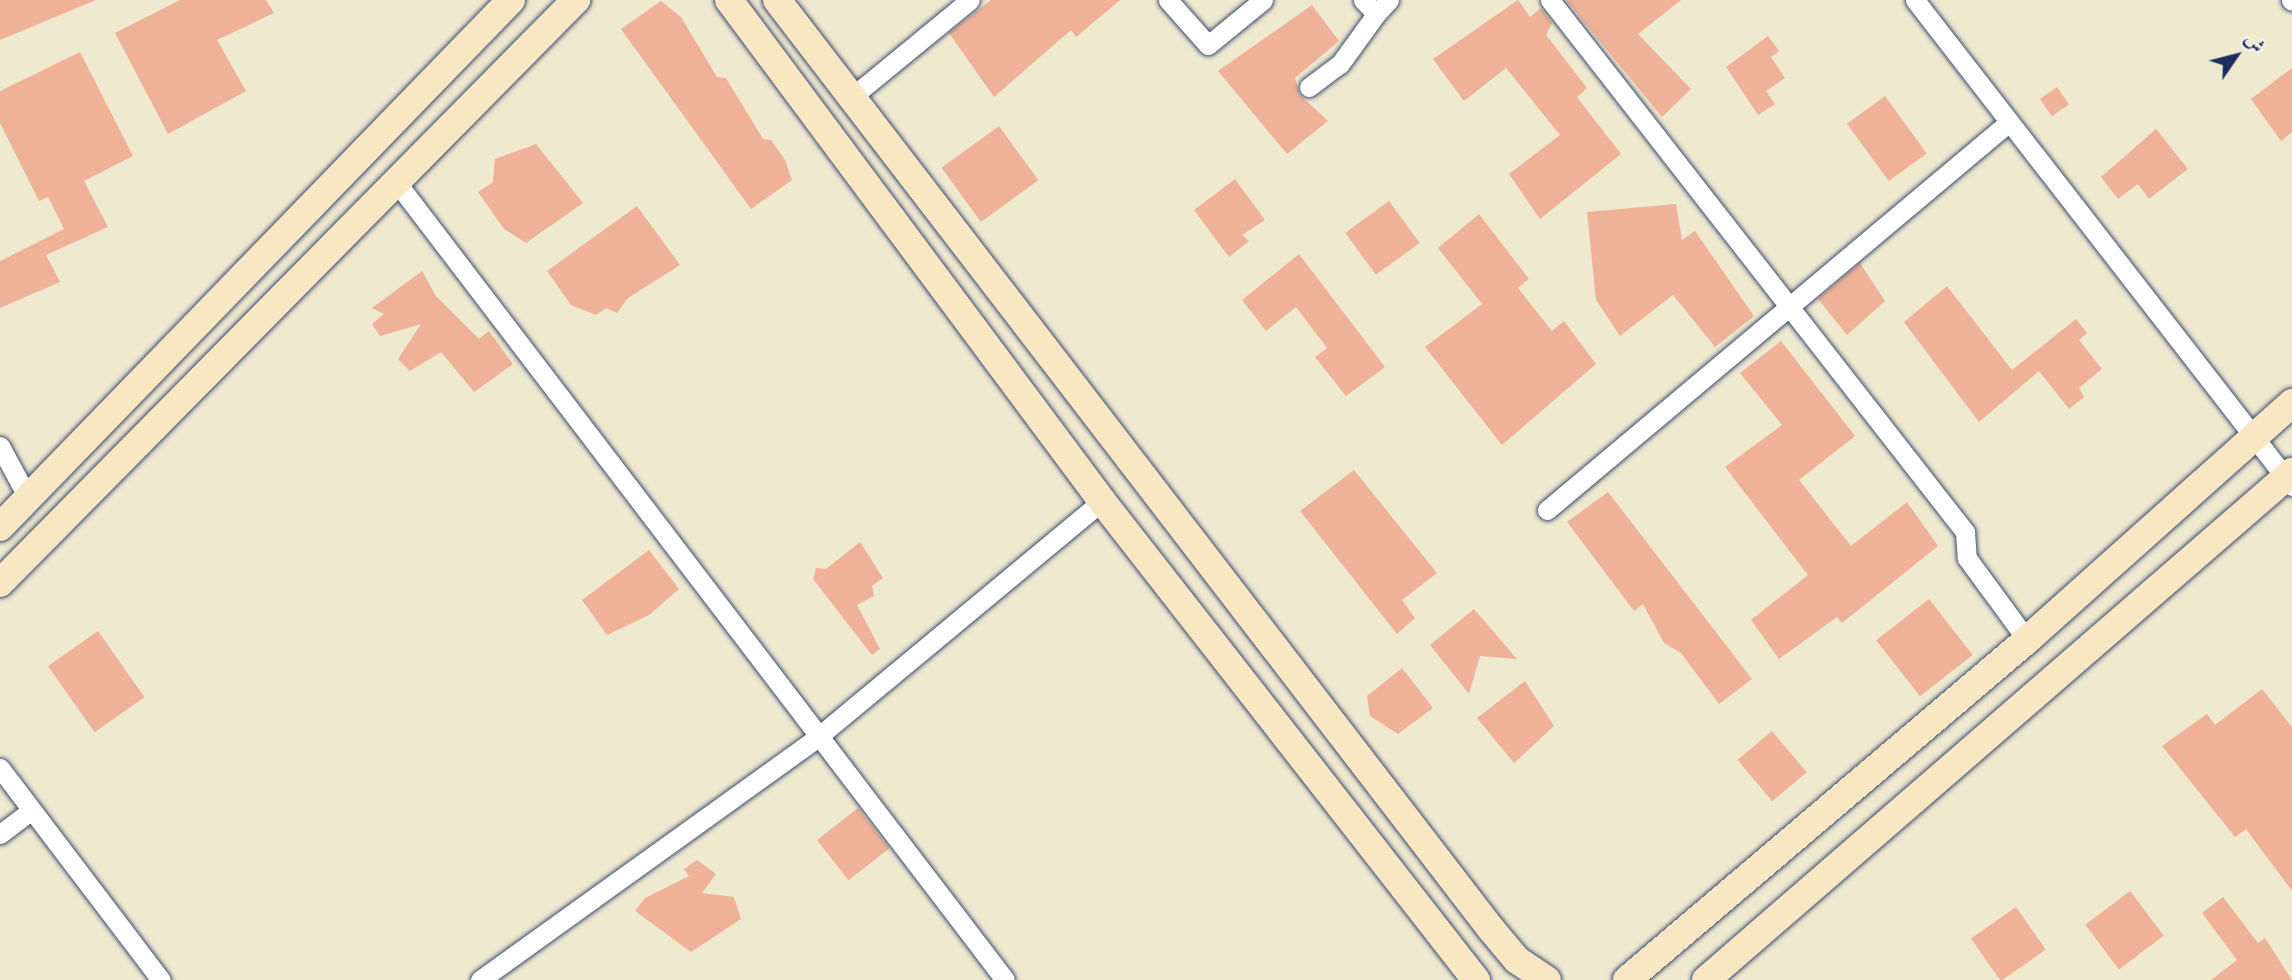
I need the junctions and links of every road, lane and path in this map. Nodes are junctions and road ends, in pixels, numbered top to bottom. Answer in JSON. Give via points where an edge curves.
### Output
{"nodes":[{"id":1,"x":512,"y":0,"type":"edge"},
{"id":2,"x":576,"y":0,"type":"edge"},
{"id":3,"x":729,"y":0,"type":"edge"},
{"id":4,"x":777,"y":0,"type":"edge"},
{"id":5,"x":970,"y":0,"type":"edge"},
{"id":6,"x":1168,"y":0,"type":"edge"},
{"id":7,"x":1263,"y":0,"type":"edge"},
{"id":8,"x":1550,"y":0,"type":"edge"},
{"id":9,"x":1915,"y":0,"type":"edge"},
{"id":10,"x":1376,"y":5,"type":"edge"},
{"id":11,"x":1309,"y":87,"type":"dead end"},
{"id":12,"x":853,"y":96,"type":"junction"},
{"id":13,"x":2009,"y":122,"type":"junction"},
{"id":14,"x":394,"y":179,"type":"junction"},
{"id":15,"x":309,"y":208,"type":"junction"},
{"id":16,"x":337,"y":237,"type":"junction"},
{"id":17,"x":980,"y":262,"type":"junction"},
{"id":18,"x":945,"y":290,"type":"junction"},
{"id":19,"x":1792,"y":305,"type":"junction"},
{"id":20,"x":2292,"y":403,"type":"edge"},
{"id":21,"x":2254,"y":438,"type":"junction"},
{"id":22,"x":0,"y":446,"type":"edge"},
{"id":23,"x":2290,"y":478,"type":"edge"},
{"id":24,"x":28,"y":498,"type":"junction"},
{"id":25,"x":1102,"y":501,"type":"junction"},
{"id":26,"x":1547,"y":510,"type":"dead end"},
{"id":27,"x":2,"y":520,"type":"edge"},
{"id":28,"x":0,"y":583,"type":"edge"},
{"id":29,"x":2027,"y":640,"type":"junction"},
{"id":30,"x":819,"y":736,"type":"junction"},
{"id":31,"x":0,"y":768,"type":"edge"},
{"id":32,"x":32,"y":811,"type":"junction"},
{"id":33,"x":0,"y":834,"type":"edge"},
{"id":34,"x":161,"y":980,"type":"edge"},
{"id":35,"x":480,"y":980,"type":"edge"},
{"id":36,"x":1005,"y":980,"type":"edge"},
{"id":37,"x":1476,"y":980,"type":"edge"},
{"id":38,"x":1547,"y":980,"type":"edge"},
{"id":39,"x":1626,"y":980,"type":"edge"},
{"id":40,"x":1706,"y":980,"type":"edge"}],
"edges":[{"from":1,"to":15,"type":"street"},
{"from":2,"to":14,"type":"street"},
{"from":3,"to":18,"type":"street"},
{"from":4,"to":12,"type":"street"},
{"from":5,"to":12,"type":"street"},
{"from":6,"to":7,"type":"street","via":[[1208,45]]},
{"from":8,"to":19,"type":"street"},
{"from":9,"to":13,"type":"street"},
{"from":10,"to":11,"type":"street","via":[[1340,64]]},
{"from":12,"to":17,"type":"street"},
{"from":13,"to":19,"type":"street"},
{"from":13,"to":21,"type":"street"},
{"from":14,"to":16,"type":"street"},
{"from":14,"to":30,"type":"street"},
{"from":15,"to":16,"type":"street"},
{"from":15,"to":24,"type":"street"},
{"from":16,"to":28,"type":"street"},
{"from":17,"to":18,"type":"street"},
{"from":17,"to":38,"type":"street","via":[[1491,929],[1517,960]]},
{"from":18,"to":25,"type":"street"},
{"from":19,"to":26,"type":"street"},
{"from":19,"to":29,"type":"street","via":[[1965,532],[1967,558]]},
{"from":20,"to":21,"type":"street"},
{"from":21,"to":23,"type":"street"},
{"from":21,"to":29,"type":"street"},
{"from":22,"to":24,"type":"street"},
{"from":23,"to":40,"type":"street"},
{"from":24,"to":27,"type":"street"},
{"from":25,"to":30,"type":"street"},
{"from":25,"to":37,"type":"street"},
{"from":29,"to":39,"type":"street"},
{"from":30,"to":35,"type":"street"},
{"from":30,"to":36,"type":"street"},
{"from":31,"to":32,"type":"street"},
{"from":32,"to":33,"type":"street"},
{"from":32,"to":34,"type":"street"}]}
